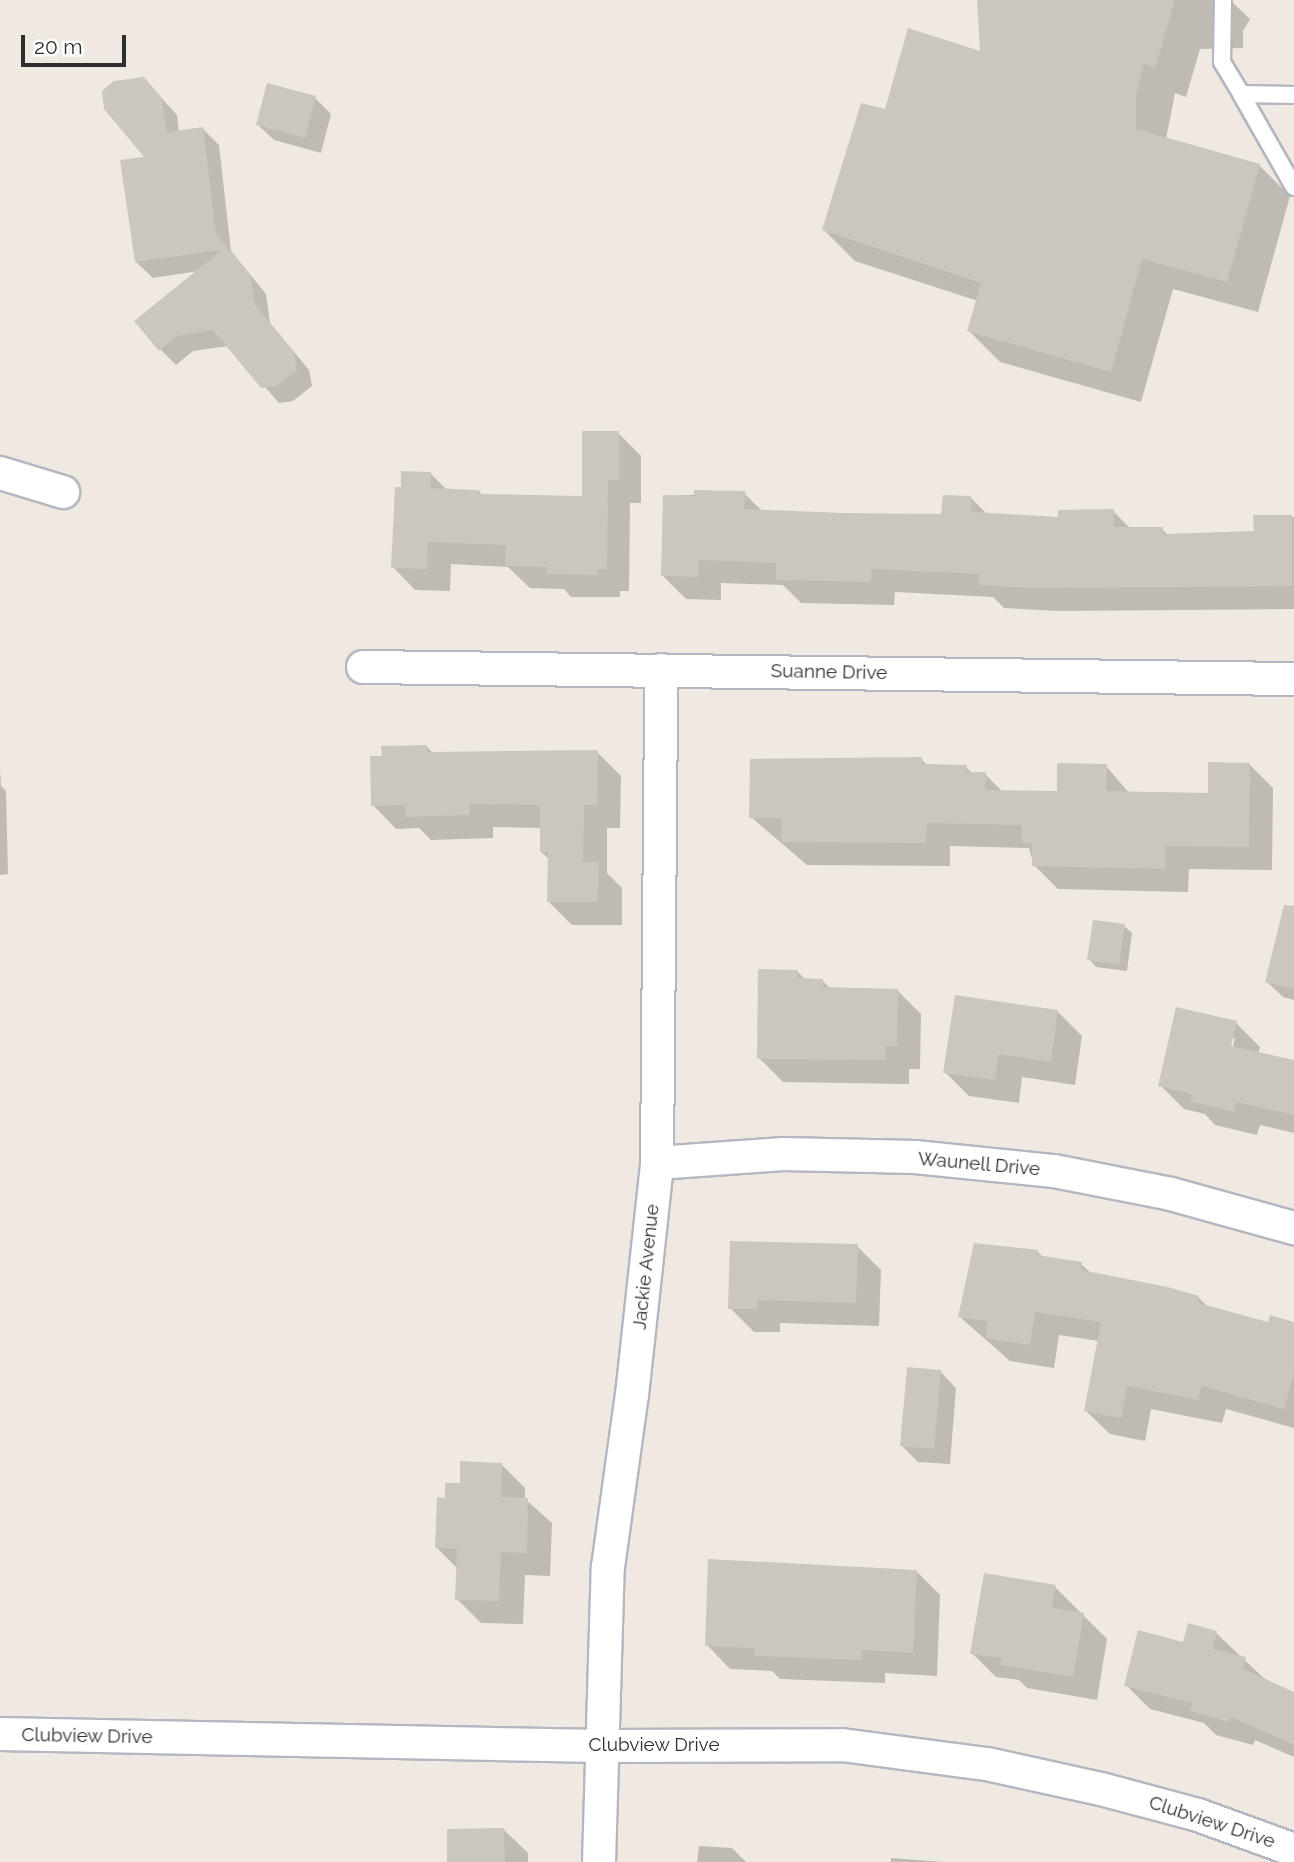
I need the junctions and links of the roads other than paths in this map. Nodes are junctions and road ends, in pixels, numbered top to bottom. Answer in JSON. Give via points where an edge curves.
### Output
{"nodes":[{"id":1,"x":1223,"y":0,"type":"edge"},
{"id":2,"x":1241,"y":93,"type":"junction"},
{"id":3,"x":1294,"y":95,"type":"edge"},
{"id":4,"x":1294,"y":187,"type":"edge"},
{"id":5,"x":0,"y":472,"type":"edge"},
{"id":6,"x":63,"y":492,"type":"dead end"},
{"id":7,"x":363,"y":667,"type":"dead end"},
{"id":8,"x":661,"y":670,"type":"junction"},
{"id":9,"x":1294,"y":679,"type":"edge"},
{"id":10,"x":657,"y":1163,"type":"junction"},
{"id":11,"x":1294,"y":1228,"type":"edge"},
{"id":12,"x":0,"y":1734,"type":"edge"},
{"id":13,"x":600,"y":1746,"type":"junction"},
{"id":14,"x":1294,"y":1850,"type":"edge"},
{"id":15,"x":599,"y":1862,"type":"edge"}],
"edges":[{"from":1,"to":2,"type":"lane","via":[[1222,62]]},
{"from":2,"to":3,"type":"lane"},
{"from":2,"to":4,"type":"lane"},
{"from":5,"to":6,"type":"street"},
{"from":7,"to":8,"type":"street","name":"Suanne Drive"},
{"from":8,"to":9,"type":"street","name":"Suanne Drive"},
{"from":8,"to":10,"type":"street","name":"Jackie Avenue"},
{"from":10,"to":11,"type":"street","name":"Waunell Drive","via":[[784,1154],[915,1157],[1054,1171],[1171,1194]]},
{"from":10,"to":13,"type":"street","name":"Jackie Avenue","via":[[632,1395],[607,1567]]},
{"from":12,"to":13,"type":"street","name":"Clubview Drive"},
{"from":13,"to":14,"type":"street","name":"Clubview Drive","via":[[842,1745],[987,1764],[1198,1815]]},
{"from":13,"to":15,"type":"street","name":"Jackie Avenue"}]}
